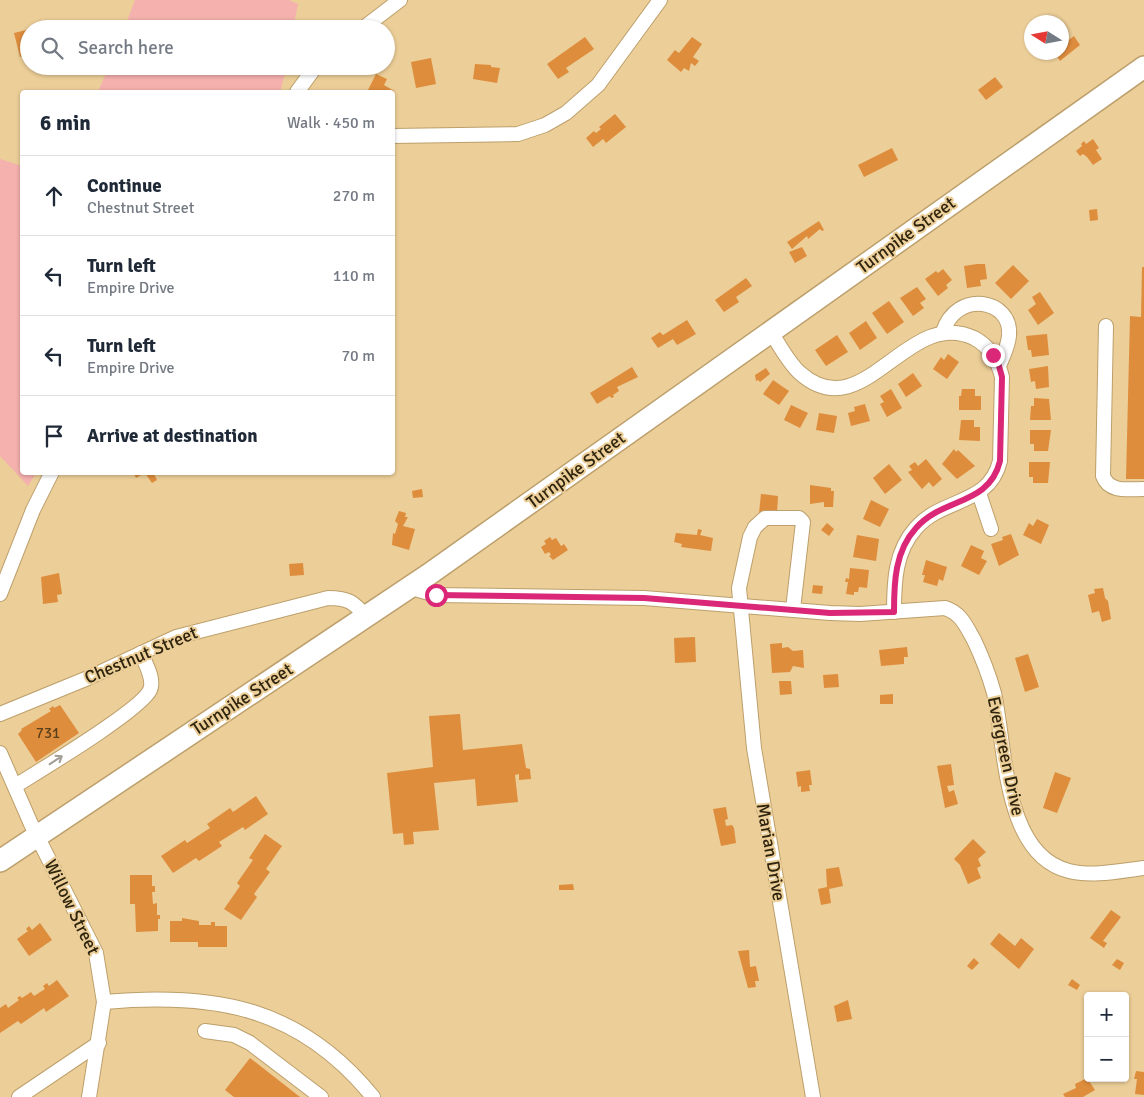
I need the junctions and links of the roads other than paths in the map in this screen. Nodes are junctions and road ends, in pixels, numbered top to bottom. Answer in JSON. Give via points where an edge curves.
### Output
{"nodes":[{"id":1,"x":400,"y":0,"type":"edge"},
{"id":2,"x":660,"y":0,"type":"edge"},
{"id":3,"x":374,"y":20,"type":"edge"},
{"id":4,"x":1144,"y":67,"type":"edge"},
{"id":5,"x":309,"y":75,"type":"edge"},
{"id":6,"x":298,"y":90,"type":"edge"},
{"id":7,"x":395,"y":136,"type":"edge"},
{"id":8,"x":1106,"y":326,"type":"dead end"},
{"id":9,"x":771,"y":332,"type":"junction"},
{"id":10,"x":943,"y":332,"type":"junction"},
{"id":11,"x":999,"y":366,"type":"junction"},
{"id":12,"x":50,"y":475,"type":"edge"},
{"id":13,"x":1144,"y":488,"type":"edge"},
{"id":14,"x":979,"y":493,"type":"junction"},
{"id":15,"x":991,"y":529,"type":"dead end"},
{"id":16,"x":408,"y":587,"type":"junction"},
{"id":17,"x":0,"y":594,"type":"edge"},
{"id":18,"x":741,"y":605,"type":"junction"},
{"id":19,"x":793,"y":609,"type":"junction"},
{"id":20,"x":894,"y":612,"type":"junction"},
{"id":21,"x":367,"y":617,"type":"junction"},
{"id":22,"x":141,"y":653,"type":"junction"},
{"id":23,"x":0,"y":714,"type":"edge"},
{"id":24,"x":0,"y":753,"type":"edge"},
{"id":25,"x":15,"y":786,"type":"junction"},
{"id":26,"x":38,"y":836,"type":"junction"},
{"id":27,"x":0,"y":861,"type":"edge"},
{"id":28,"x":1144,"y":868,"type":"edge"},
{"id":29,"x":104,"y":1002,"type":"junction"},
{"id":30,"x":205,"y":1031,"type":"dead end"},
{"id":31,"x":99,"y":1042,"type":"junction"},
{"id":32,"x":368,"y":1096,"type":"edge"},
{"id":33,"x":20,"y":1097,"type":"edge"},
{"id":34,"x":88,"y":1097,"type":"edge"},
{"id":35,"x":321,"y":1097,"type":"edge"},
{"id":36,"x":813,"y":1097,"type":"edge"}],
"edges":[{"from":1,"to":3,"type":"street"},
{"from":2,"to":7,"type":"street","via":[[598,85],[566,113],[545,124],[518,134]]},
{"from":4,"to":9,"type":"highway","name":"Turnpike Street"},
{"from":5,"to":6,"type":"street"},
{"from":8,"to":13,"type":"street","via":[[1103,476],[1116,489]]},
{"from":9,"to":10,"type":"street","via":[[798,372],[809,380],[834,388],[856,385],[926,338]]},
{"from":9,"to":16,"type":"highway","name":"Turnpike Street"},
{"from":10,"to":11,"type":"street","via":[[977,340],[986,346]]},
{"from":10,"to":11,"type":"street","via":[[947,319],[968,304],[992,307],[1002,312],[1010,335]]},
{"from":11,"to":14,"type":"street","via":[[1002,377],[1000,461],[994,478]]},
{"from":12,"to":17,"type":"street"},
{"from":14,"to":15,"type":"street"},
{"from":14,"to":20,"type":"street","via":[[933,514],[912,533],[898,565]]},
{"from":16,"to":18,"type":"street","via":[[436,595],[644,598]]},
{"from":16,"to":21,"type":"highway","name":"Turnpike Street"},
{"from":18,"to":19,"type":"street"},
{"from":18,"to":19,"type":"street","name":"Marian Drive","via":[[740,588],[755,527],[765,518],[799,518],[803,522]]},
{"from":18,"to":36,"type":"street","name":"Marian Drive","via":[[754,748]]},
{"from":19,"to":20,"type":"street","via":[[860,614]]},
{"from":20,"to":28,"type":"street","name":"Evergreen Drive","via":[[945,608],[954,611],[967,627],[989,674],[1010,786],[1025,837],[1041,859],[1053,866],[1084,873]]},
{"from":21,"to":22,"type":"street","name":"Chestnut Street","via":[[344,598],[328,598],[176,637]]},
{"from":21,"to":26,"type":"highway","name":"Turnpike Street"},
{"from":22,"to":23,"type":"street","name":"Chestnut Street"},
{"from":25,"to":22,"type":"street","one_way":true,"via":[[141,701],[151,689]]},
{"from":24,"to":25,"type":"street","name":"Willow Street"},
{"from":25,"to":26,"type":"street","name":"Willow Street"},
{"from":26,"to":27,"type":"highway","name":"Turnpike Street"},
{"from":26,"to":29,"type":"street","name":"Willow Street","via":[[90,938],[102,978]]},
{"from":29,"to":31,"type":"street","name":"Willow Street"},
{"from":29,"to":32,"type":"street","via":[[151,998],[196,1000],[272,1018],[319,1044],[353,1074]]},
{"from":30,"to":35,"type":"street","via":[[234,1035],[250,1043]]},
{"from":31,"to":33,"type":"street"},
{"from":31,"to":34,"type":"street","name":"Willow Street"}]}
